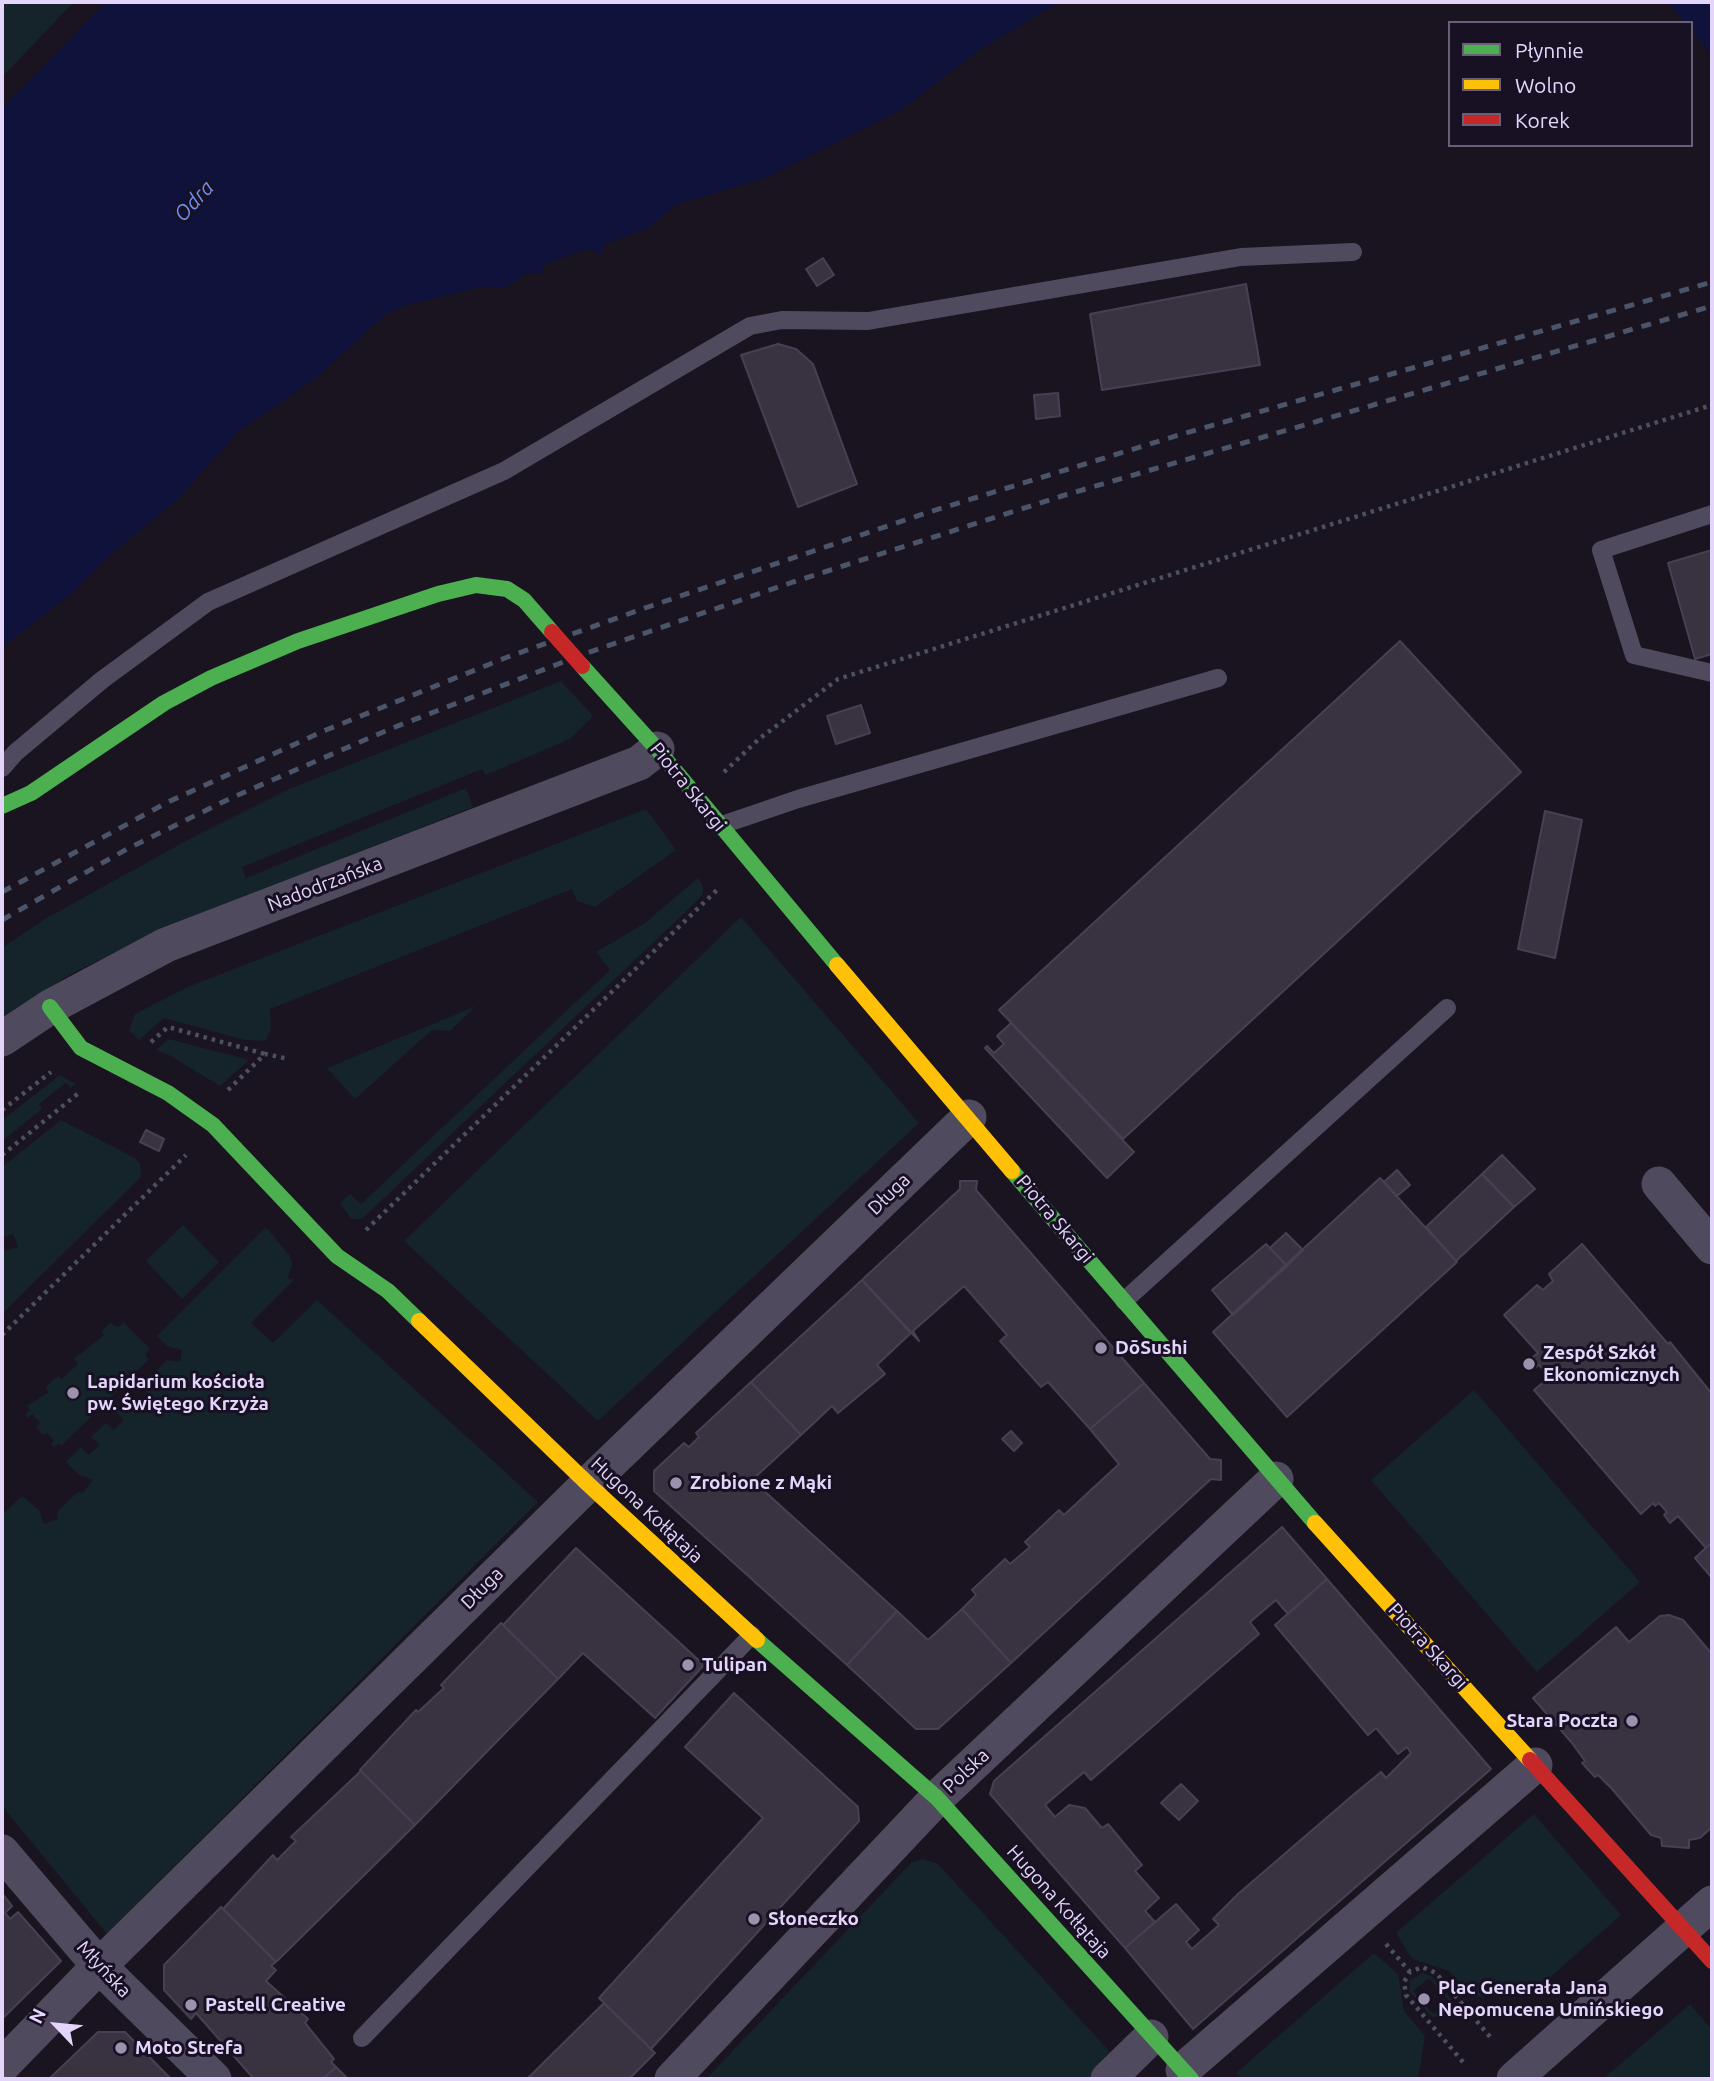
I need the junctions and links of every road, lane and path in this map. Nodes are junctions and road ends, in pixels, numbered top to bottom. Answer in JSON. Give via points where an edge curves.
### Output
{"nodes":[{"id":1,"x":1353,"y":252,"type":"dead end"},
{"id":2,"x":1712,"y":405,"type":"edge"},
{"id":3,"x":1712,"y":514,"type":"edge"},
{"id":4,"x":1712,"y":673,"type":"edge"},
{"id":5,"x":1218,"y":678,"type":"dead end"},
{"id":6,"x":657,"y":749,"type":"junction"},
{"id":7,"x":2,"y":768,"type":"edge"},
{"id":8,"x":696,"y":797,"type":"junction"},
{"id":9,"x":2,"y":806,"type":"edge"},
{"id":10,"x":719,"y":826,"type":"junction"},
{"id":11,"x":712,"y":879,"type":"dead end"},
{"id":12,"x":50,"y":1007,"type":"junction"},
{"id":13,"x":1447,"y":1007,"type":"dead end"},
{"id":14,"x":2,"y":1039,"type":"edge"},
{"id":15,"x":143,"y":1049,"type":"dead end"},
{"id":16,"x":265,"y":1054,"type":"junction"},
{"id":17,"x":289,"y":1059,"type":"dead end"},
{"id":18,"x":112,"y":1065,"type":"junction"},
{"id":19,"x":56,"y":1067,"type":"dead end"},
{"id":20,"x":220,"y":1098,"type":"dead end"},
{"id":21,"x":2,"y":1110,"type":"edge"},
{"id":22,"x":969,"y":1117,"type":"junction"},
{"id":23,"x":215,"y":1127,"type":"junction"},
{"id":24,"x":2,"y":1155,"type":"edge"},
{"id":25,"x":1659,"y":1184,"type":"dead end"},
{"id":26,"x":1712,"y":1247,"type":"edge"},
{"id":27,"x":337,"y":1256,"type":"junction"},
{"id":28,"x":1124,"y":1301,"type":"junction"},
{"id":29,"x":2,"y":1335,"type":"edge"},
{"id":30,"x":1276,"y":1479,"type":"junction"},
{"id":31,"x":588,"y":1484,"type":"junction"},
{"id":32,"x":752,"y":1635,"type":"junction"},
{"id":33,"x":1535,"y":1765,"type":"junction"},
{"id":34,"x":937,"y":1798,"type":"junction"},
{"id":35,"x":2,"y":1852,"type":"edge"},
{"id":36,"x":1712,"y":1903,"type":"edge"},
{"id":37,"x":1682,"y":1928,"type":"junction"},
{"id":38,"x":1385,"y":1943,"type":"dead end"},
{"id":39,"x":1712,"y":1961,"type":"edge"},
{"id":40,"x":99,"y":1966,"type":"junction"},
{"id":41,"x":1410,"y":1972,"type":"junction"},
{"id":42,"x":1151,"y":2037,"type":"junction"},
{"id":43,"x":362,"y":2038,"type":"dead end"},
{"id":44,"x":1491,"y":2038,"type":"dead end"},
{"id":45,"x":1463,"y":2062,"type":"dead end"},
{"id":46,"x":2,"y":2066,"type":"edge"},
{"id":47,"x":1187,"y":2074,"type":"edge"},
{"id":48,"x":214,"y":2079,"type":"edge"},
{"id":49,"x":672,"y":2079,"type":"edge"},
{"id":50,"x":1108,"y":2079,"type":"edge"},
{"id":51,"x":1514,"y":2079,"type":"edge"}],
"edges":[{"from":1,"to":7,"type":"lane","via":[[1241,257],[868,321],[792,319],[757,324],[505,471],[215,598],[102,680]]},
{"from":2,"to":8,"type":"path","via":[[838,679],[759,738]]},
{"from":3,"to":4,"type":"lane","via":[[1601,550],[1634,655]]},
{"from":5,"to":10,"type":"lane"},
{"from":6,"to":8,"type":"street","name":"Piotra Skargi"},
{"from":6,"to":9,"type":"street","name":"Piotra Skargi","bridge":true,"via":[[524,600],[507,589],[476,585],[298,641],[211,678],[140,719],[32,793]]},
{"from":6,"to":12,"type":"street","name":"Nadodrzańska","via":[[639,763],[166,945]]},
{"from":8,"to":10,"type":"street","name":"Piotra Skargi"},
{"from":10,"to":22,"type":"street","name":"Piotra Skargi"},
{"from":11,"to":27,"type":"path","via":[[719,888]]},
{"from":12,"to":14,"type":"street","name":"Nadodrzańska"},
{"from":12,"to":18,"type":"street","name":"Hugona Kołłątaja","via":[[75,1043]]},
{"from":13,"to":28,"type":"lane"},
{"from":15,"to":16,"type":"path","via":[[168,1027]]},
{"from":16,"to":17,"type":"path"},
{"from":16,"to":20,"type":"path"},
{"from":18,"to":23,"type":"street","name":"Hugona Kołłątaja","via":[[173,1096]]},
{"from":18,"to":24,"type":"path"},
{"from":19,"to":21,"type":"path"},
{"from":22,"to":28,"type":"street","name":"Piotra Skargi"},
{"from":22,"to":31,"type":"street","name":"Długa"},
{"from":23,"to":27,"type":"street","name":"Hugona Kołłątaja"},
{"from":23,"to":29,"type":"path"},
{"from":25,"to":26,"type":"street"},
{"from":27,"to":31,"type":"street","name":"Hugona Kołłątaja","via":[[388,1291]]},
{"from":28,"to":30,"type":"street","name":"Piotra Skargi"},
{"from":30,"to":33,"type":"street","name":"Piotra Skargi"},
{"from":30,"to":34,"type":"street","name":"Polska"},
{"from":31,"to":32,"type":"street","name":"Hugona Kołłątaja"},
{"from":31,"to":40,"type":"street","name":"Długa"},
{"from":32,"to":34,"type":"street","name":"Hugona Kołłątaja"},
{"from":32,"to":43,"type":"lane"},
{"from":33,"to":37,"type":"street","name":"Piotra Skargi"},
{"from":33,"to":47,"type":"street"},
{"from":34,"to":42,"type":"street","name":"Hugona Kołłątaja"},
{"from":34,"to":49,"type":"street","name":"Polska"},
{"from":35,"to":40,"type":"street","name":"Młyńska"},
{"from":36,"to":37,"type":"street"},
{"from":37,"to":39,"type":"street","name":"Piotra Skargi"},
{"from":37,"to":51,"type":"street"},
{"from":38,"to":41,"type":"path"},
{"from":40,"to":46,"type":"street","name":"Długa"},
{"from":40,"to":48,"type":"street","name":"Młyńska"},
{"from":41,"to":44,"type":"path","via":[[1422,1967],[1436,1973]]},
{"from":41,"to":45,"type":"path","via":[[1404,1982],[1406,1995]]},
{"from":42,"to":47,"type":"street","name":"Hugona Kołłątaja"},
{"from":42,"to":50,"type":"street"}]}
